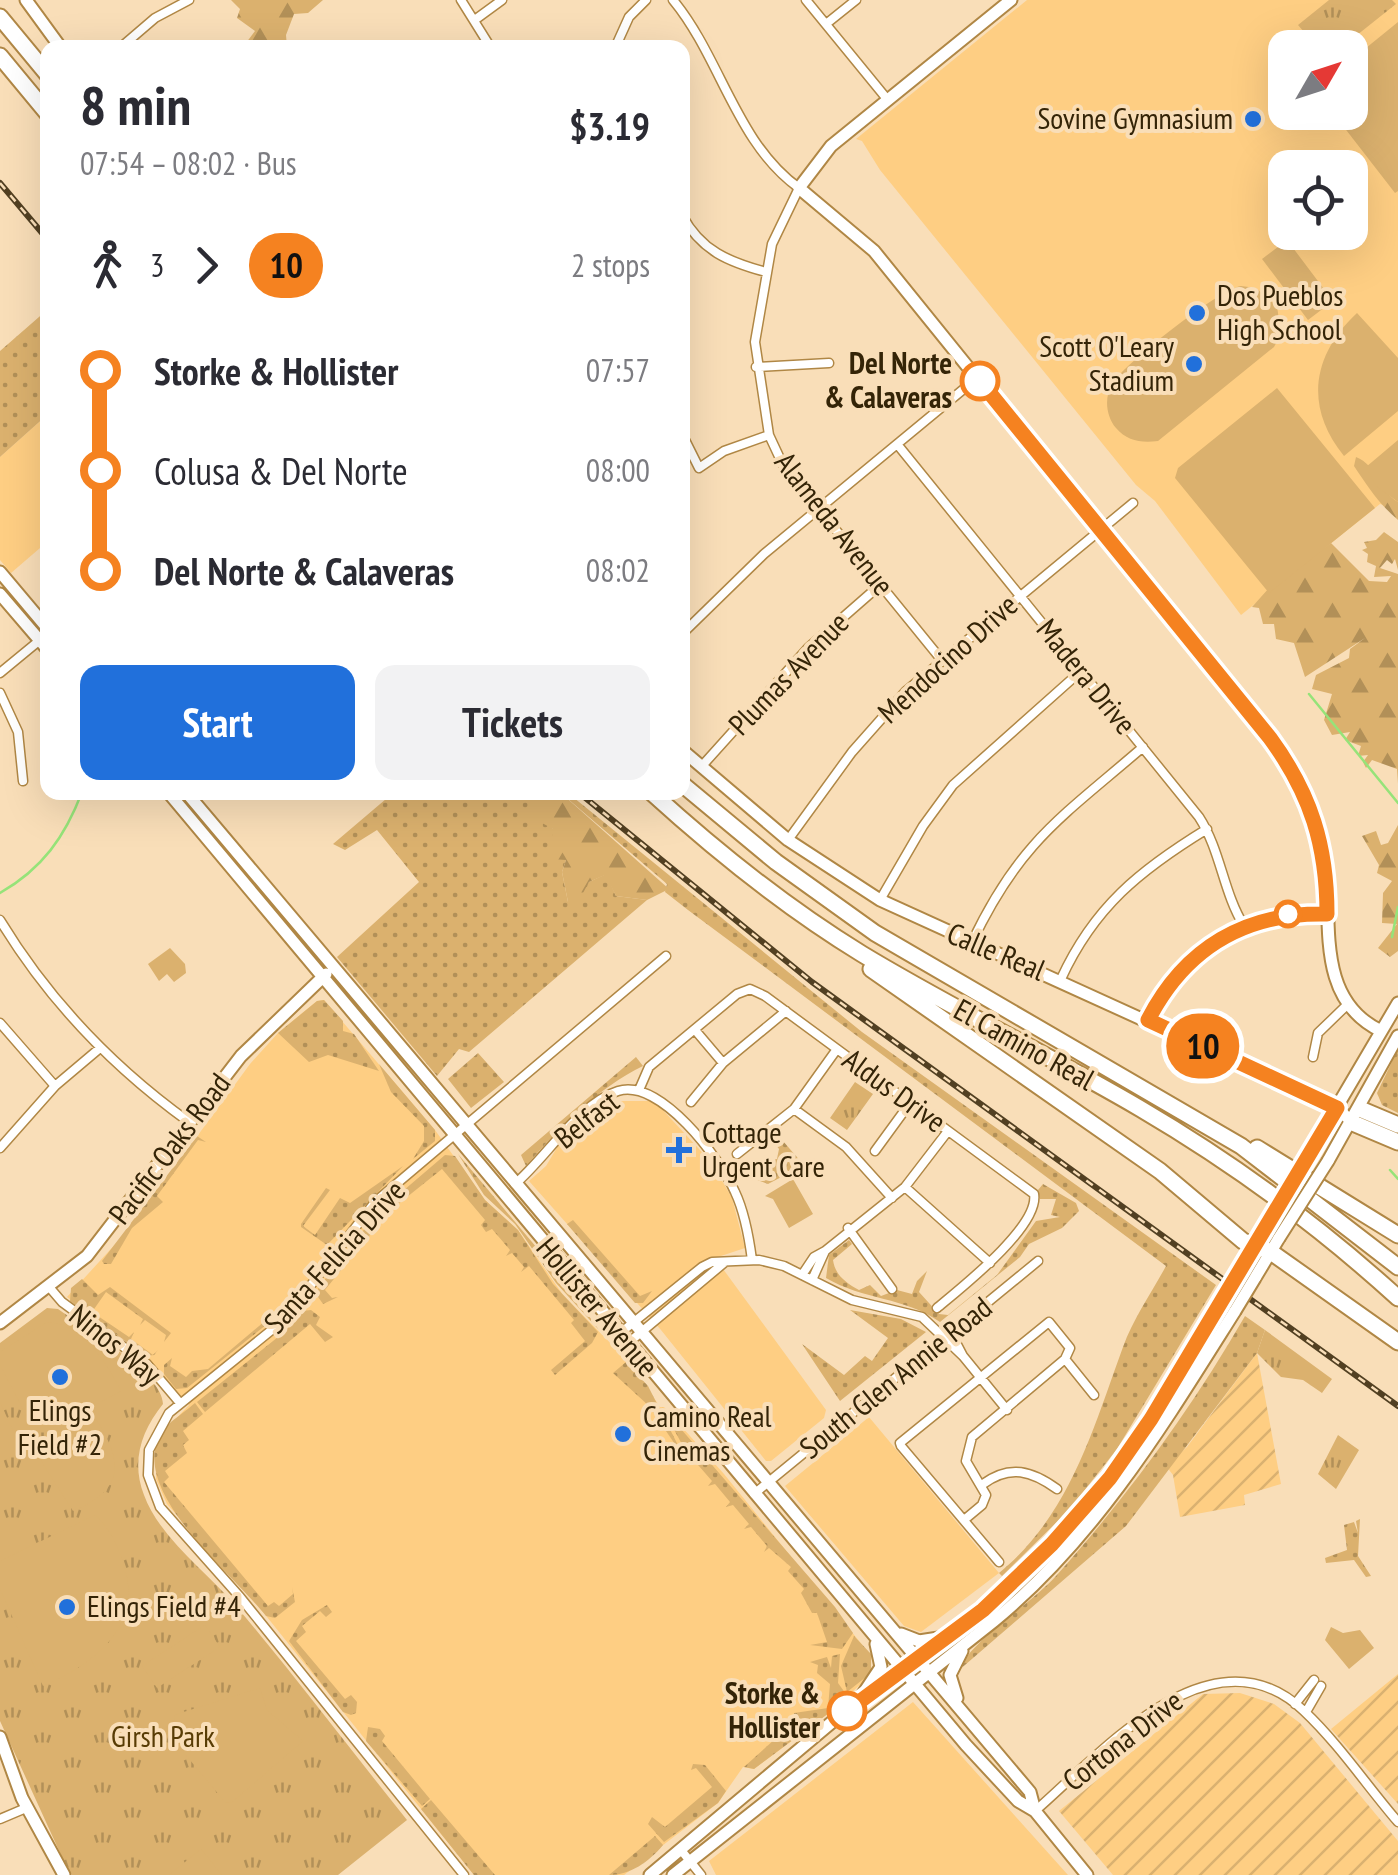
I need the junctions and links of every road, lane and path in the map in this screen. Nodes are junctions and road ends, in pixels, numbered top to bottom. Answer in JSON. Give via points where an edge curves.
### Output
{"nodes":[{"id":1,"x":26,"y":0,"type":"edge"},
{"id":2,"x":189,"y":0,"type":"edge"},
{"id":3,"x":460,"y":0,"type":"edge"},
{"id":4,"x":502,"y":0,"type":"edge"},
{"id":5,"x":646,"y":0,"type":"edge"},
{"id":6,"x":673,"y":0,"type":"edge"},
{"id":7,"x":806,"y":0,"type":"edge"},
{"id":8,"x":856,"y":0,"type":"edge"},
{"id":9,"x":1010,"y":0,"type":"edge"},
{"id":10,"x":0,"y":18,"type":"edge"},
{"id":11,"x":476,"y":19,"type":"junction"},
{"id":12,"x":826,"y":24,"type":"junction"},
{"id":13,"x":54,"y":40,"type":"edge"},
{"id":14,"x":129,"y":40,"type":"edge"},
{"id":15,"x":488,"y":40,"type":"edge"},
{"id":16,"x":619,"y":40,"type":"edge"},
{"id":17,"x":0,"y":56,"type":"edge"},
{"id":18,"x":40,"y":66,"type":"edge"},
{"id":19,"x":887,"y":99,"type":"junction"},
{"id":20,"x":40,"y":104,"type":"edge"},
{"id":21,"x":799,"y":188,"type":"junction"},
{"id":22,"x":690,"y":225,"type":"edge"},
{"id":23,"x":766,"y":272,"type":"junction"},
{"id":24,"x":828,"y":363,"type":"dead end"},
{"id":25,"x":756,"y":366,"type":"junction"},
{"id":26,"x":977,"y":378,"type":"junction"},
{"id":27,"x":770,"y":435,"type":"junction"},
{"id":28,"x":897,"y":444,"type":"junction"},
{"id":29,"x":690,"y":450,"type":"edge"},
{"id":30,"x":1133,"y":503,"type":"dead end"},
{"id":31,"x":818,"y":509,"type":"junction"},
{"id":32,"x":1100,"y":529,"type":"junction"},
{"id":33,"x":0,"y":572,"type":"edge"},
{"id":34,"x":880,"y":584,"type":"junction"},
{"id":35,"x":0,"y":594,"type":"edge"},
{"id":36,"x":1019,"y":595,"type":"junction"},
{"id":37,"x":690,"y":626,"type":"edge"},
{"id":38,"x":40,"y":629,"type":"edge"},
{"id":39,"x":40,"y":632,"type":"edge"},
{"id":40,"x":40,"y":643,"type":"edge"},
{"id":41,"x":940,"y":658,"type":"junction"},
{"id":42,"x":1082,"y":672,"type":"junction"},
{"id":43,"x":0,"y":673,"type":"edge"},
{"id":44,"x":0,"y":693,"type":"edge"},
{"id":45,"x":1143,"y":747,"type":"junction"},
{"id":46,"x":690,"y":757,"type":"edge"},
{"id":47,"x":702,"y":767,"type":"junction"},
{"id":48,"x":24,"y":781,"type":"dead end"},
{"id":49,"x":690,"y":791,"type":"edge"},
{"id":50,"x":175,"y":800,"type":"edge"},
{"id":51,"x":193,"y":800,"type":"edge"},
{"id":52,"x":659,"y":800,"type":"edge"},
{"id":53,"x":1207,"y":829,"type":"junction"},
{"id":54,"x":788,"y":840,"type":"junction"},
{"id":55,"x":880,"y":900,"type":"junction"},
{"id":56,"x":801,"y":914,"type":"junction"},
{"id":57,"x":1327,"y":914,"type":"junction"},
{"id":58,"x":0,"y":920,"type":"edge"},
{"id":59,"x":1244,"y":926,"type":"junction"},
{"id":60,"x":972,"y":942,"type":"junction"},
{"id":61,"x":666,"y":956,"type":"dead end"},
{"id":62,"x":334,"y":968,"type":"junction"},
{"id":63,"x":321,"y":979,"type":"junction"},
{"id":64,"x":1061,"y":979,"type":"junction"},
{"id":65,"x":750,"y":989,"type":"joint"},
{"id":66,"x":1348,"y":1004,"type":"junction"},
{"id":67,"x":1398,"y":1004,"type":"edge"},
{"id":68,"x":786,"y":1012,"type":"junction"},
{"id":69,"x":1148,"y":1020,"type":"junction"},
{"id":70,"x":0,"y":1023,"type":"edge"},
{"id":71,"x":695,"y":1030,"type":"junction"},
{"id":72,"x":1381,"y":1031,"type":"junction"},
{"id":73,"x":1398,"y":1036,"type":"edge"},
{"id":74,"x":100,"y":1048,"type":"junction"},
{"id":75,"x":837,"y":1049,"type":"junction"},
{"id":76,"x":1312,"y":1057,"type":"dead end"},
{"id":77,"x":723,"y":1063,"type":"junction"},
{"id":78,"x":55,"y":1086,"type":"junction"},
{"id":79,"x":639,"y":1090,"type":"junction"},
{"id":80,"x":1152,"y":1091,"type":"junction"},
{"id":81,"x":691,"y":1102,"type":"dead end"},
{"id":82,"x":910,"y":1103,"type":"junction"},
{"id":83,"x":1337,"y":1108,"type":"junction"},
{"id":84,"x":794,"y":1109,"type":"junction"},
{"id":85,"x":1356,"y":1116,"type":"junction"},
{"id":86,"x":189,"y":1122,"type":"junction"},
{"id":87,"x":1398,"y":1125,"type":"edge"},
{"id":88,"x":466,"y":1126,"type":"junction"},
{"id":89,"x":948,"y":1131,"type":"junction"},
{"id":90,"x":454,"y":1136,"type":"junction"},
{"id":91,"x":1398,"y":1142,"type":"edge"},
{"id":92,"x":0,"y":1148,"type":"edge"},
{"id":93,"x":874,"y":1151,"type":"dead end"},
{"id":94,"x":736,"y":1154,"type":"dead end"},
{"id":95,"x":515,"y":1184,"type":"junction"},
{"id":96,"x":904,"y":1187,"type":"junction"},
{"id":97,"x":892,"y":1198,"type":"junction"},
{"id":98,"x":848,"y":1228,"type":"junction"},
{"id":99,"x":1398,"y":1236,"type":"edge"},
{"id":100,"x":1275,"y":1245,"type":"junction"},
{"id":101,"x":1253,"y":1246,"type":"junction"},
{"id":102,"x":825,"y":1251,"type":"junction"},
{"id":103,"x":752,"y":1260,"type":"junction"},
{"id":104,"x":1038,"y":1262,"type":"dead end"},
{"id":105,"x":990,"y":1263,"type":"junction"},
{"id":106,"x":1398,"y":1268,"type":"edge"},
{"id":107,"x":802,"y":1274,"type":"junction"},
{"id":108,"x":812,"y":1280,"type":"junction"},
{"id":109,"x":50,"y":1288,"type":"junction"},
{"id":110,"x":892,"y":1290,"type":"dead end"},
{"id":111,"x":1398,"y":1298,"type":"edge"},
{"id":112,"x":938,"y":1308,"type":"dead end"},
{"id":113,"x":0,"y":1322,"type":"edge"},
{"id":114,"x":637,"y":1328,"type":"junction"},
{"id":115,"x":948,"y":1336,"type":"junction"},
{"id":116,"x":623,"y":1339,"type":"junction"},
{"id":117,"x":1398,"y":1342,"type":"edge"},
{"id":118,"x":1065,"y":1359,"type":"junction"},
{"id":119,"x":980,"y":1376,"type":"junction"},
{"id":120,"x":1094,"y":1395,"type":"dead end"},
{"id":121,"x":180,"y":1403,"type":"junction"},
{"id":122,"x":1008,"y":1410,"type":"junction"},
{"id":123,"x":768,"y":1482,"type":"junction"},
{"id":124,"x":982,"y":1484,"type":"junction"},
{"id":125,"x":1058,"y":1490,"type":"dead end"},
{"id":126,"x":754,"y":1494,"type":"junction"},
{"id":127,"x":964,"y":1520,"type":"junction"},
{"id":128,"x":1000,"y":1562,"type":"dead end"},
{"id":129,"x":860,"y":1620,"type":"junction"},
{"id":130,"x":892,"y":1627,"type":"junction"},
{"id":131,"x":958,"y":1630,"type":"junction"},
{"id":132,"x":972,"y":1637,"type":"junction"},
{"id":133,"x":919,"y":1659,"type":"junction"},
{"id":134,"x":903,"y":1670,"type":"junction"},
{"id":135,"x":930,"y":1672,"type":"junction"},
{"id":136,"x":914,"y":1684,"type":"junction"},
{"id":137,"x":1296,"y":1704,"type":"junction"},
{"id":138,"x":1306,"y":1712,"type":"junction"},
{"id":139,"x":838,"y":1717,"type":"junction"},
{"id":140,"x":968,"y":1719,"type":"junction"},
{"id":141,"x":0,"y":1746,"type":"edge"},
{"id":142,"x":748,"y":1794,"type":"junction"},
{"id":143,"x":759,"y":1805,"type":"junction"},
{"id":144,"x":26,"y":1808,"type":"junction"},
{"id":145,"x":1036,"y":1810,"type":"junction"},
{"id":146,"x":0,"y":1819,"type":"edge"},
{"id":147,"x":1398,"y":1822,"type":"edge"},
{"id":148,"x":681,"y":1850,"type":"junction"},
{"id":149,"x":690,"y":1861,"type":"junction"},
{"id":150,"x":58,"y":1872,"type":"edge"},
{"id":151,"x":464,"y":1875,"type":"edge"},
{"id":152,"x":650,"y":1875,"type":"edge"},
{"id":153,"x":673,"y":1875,"type":"edge"},
{"id":154,"x":701,"y":1875,"type":"edge"},
{"id":155,"x":1087,"y":1875,"type":"edge"}],
"edges":[{"from":1,"to":13,"type":"main road"},
{"from":2,"to":14,"type":"street"},
{"from":3,"to":11,"type":"street"},
{"from":4,"to":11,"type":"street"},
{"from":5,"to":16,"type":"street"},
{"from":6,"to":21,"type":"street","via":[[705,44],[764,156]]},
{"from":7,"to":12,"type":"street"},
{"from":8,"to":12,"type":"street"},
{"from":9,"to":19,"type":"main road","name":"Alameda Avenue"},
{"from":10,"to":18,"type":"highway"},
{"from":11,"to":15,"type":"street"},
{"from":12,"to":19,"type":"street"},
{"from":17,"to":20,"type":"highway"},
{"from":19,"to":21,"type":"main road","name":"Alameda Avenue","via":[[830,146]]},
{"from":21,"to":23,"type":"street","name":"Alameda Avenue","via":[[778,226]]},
{"from":21,"to":26,"type":"main road","via":[[864,240]]},
{"from":22,"to":23,"type":"street","via":[[712,252]]},
{"from":23,"to":25,"type":"street","name":"Alameda Avenue"},
{"from":24,"to":25,"type":"street"},
{"from":25,"to":27,"type":"street","name":"Alameda Avenue"},
{"from":26,"to":28,"type":"street"},
{"from":26,"to":32,"type":"main road"},
{"from":27,"to":29,"type":"street","via":[[699,468]]},
{"from":27,"to":31,"type":"street","name":"Alameda Avenue","via":[[780,462]]},
{"from":28,"to":31,"type":"street"},
{"from":28,"to":36,"type":"street","name":"Madera Drive"},
{"from":30,"to":32,"type":"street","name":"Mendocino Drive"},
{"from":31,"to":34,"type":"street","name":"Alameda Avenue"},
{"from":31,"to":37,"type":"street"},
{"from":32,"to":36,"type":"street","name":"Mendocino Drive"},
{"from":32,"to":57,"type":"main road","via":[[1293,770],[1320,834]]},
{"from":33,"to":38,"type":"main road"},
{"from":34,"to":41,"type":"street","name":"Alameda Avenue"},
{"from":34,"to":47,"type":"street","name":"Plumas Avenue","via":[[804,652]]},
{"from":35,"to":39,"type":"main road"},
{"from":36,"to":41,"type":"street","name":"Mendocino Drive"},
{"from":36,"to":42,"type":"street","name":"Madera Drive"},
{"from":40,"to":43,"type":"street"},
{"from":41,"to":54,"type":"street","name":"Mendocino Drive","via":[[878,720]]},
{"from":42,"to":45,"type":"street","name":"Madera Drive"},
{"from":42,"to":55,"type":"street","via":[[954,785]]},
{"from":44,"to":48,"type":"street","via":[[18,732]]},
{"from":45,"to":53,"type":"street","name":"Madera Drive"},
{"from":45,"to":60,"type":"street","via":[[1023,852]]},
{"from":46,"to":47,"type":"main road","name":"Calle Real"},
{"from":47,"to":54,"type":"main road","name":"Calle Real"},
{"from":49,"to":80,"type":"highway","name":"El Camino Real","via":[[875,932]]},
{"from":50,"to":63,"type":"main road","name":"Hollister Avenue"},
{"from":51,"to":62,"type":"main road","name":"Hollister Avenue"},
{"from":52,"to":56,"type":"highway","name":"El Camino Real"},
{"from":53,"to":59,"type":"street","name":"Madera Drive"},
{"from":53,"to":64,"type":"street","via":[[1110,899]]},
{"from":54,"to":55,"type":"main road","name":"Calle Real"},
{"from":55,"to":60,"type":"main road","name":"Calle Real"},
{"from":56,"to":101,"type":"highway","via":[[1160,1171]]},
{"from":56,"to":111,"type":"highway","name":"El Camino Real","via":[[1191,1140],[1311,1224]]},
{"from":57,"to":59,"type":"street","via":[[1271,916]]},
{"from":57,"to":66,"type":"main road","via":[[1331,964]]},
{"from":58,"to":74,"type":"street"},
{"from":59,"to":69,"type":"street","via":[[1175,975]]},
{"from":60,"to":64,"type":"main road","name":"Calle Real"},
{"from":61,"to":88,"type":"street","name":"Santa Felicia Drive"},
{"from":62,"to":63,"type":"main road","name":"Pacific Oaks Road"},
{"from":62,"to":88,"type":"main road","name":"Hollister Avenue"},
{"from":63,"to":86,"type":"main road","name":"Pacific Oaks Road","via":[[264,1030]]},
{"from":63,"to":90,"type":"main road","name":"Hollister Avenue"},
{"from":64,"to":69,"type":"main road","name":"Calle Real"},
{"from":65,"to":68,"type":"street","name":"Aldus Drive"},
{"from":65,"to":71,"type":"street","name":"Belfast"},
{"from":66,"to":72,"type":"main road"},
{"from":66,"to":76,"type":"street","via":[[1318,1033]]},
{"from":67,"to":72,"type":"main road"},
{"from":68,"to":75,"type":"street","name":"Aldus Drive"},
{"from":68,"to":77,"type":"street"},
{"from":69,"to":83,"type":"main road","name":"Calle Real"},
{"from":70,"to":78,"type":"street"},
{"from":71,"to":77,"type":"street"},
{"from":71,"to":79,"type":"street","name":"Belfast","via":[[647,1069]]},
{"from":72,"to":83,"type":"main road"},
{"from":73,"to":85,"type":"main road"},
{"from":74,"to":78,"type":"street"},
{"from":74,"to":86,"type":"street"},
{"from":75,"to":82,"type":"street","name":"Aldus Drive"},
{"from":75,"to":84,"type":"street"},
{"from":77,"to":81,"type":"street"},
{"from":78,"to":92,"type":"street"},
{"from":79,"to":95,"type":"street","name":"Belfast","via":[[604,1098]]},
{"from":79,"to":103,"type":"street","via":[[683,1121],[727,1177]]},
{"from":80,"to":99,"type":"highway","via":[[1288,1164]]},
{"from":80,"to":106,"type":"highway","name":"El Camino Real","via":[[1280,1174]]},
{"from":82,"to":89,"type":"street","name":"Aldus Drive"},
{"from":82,"to":93,"type":"street"},
{"from":83,"to":85,"type":"main road","name":"Calle Real"},
{"from":83,"to":101,"type":"main road","bridge":true},
{"from":84,"to":94,"type":"street"},
{"from":84,"to":97,"type":"street","via":[[846,1147]]},
{"from":85,"to":87,"type":"highway"},
{"from":85,"to":91,"type":"highway"},
{"from":85,"to":100,"type":"main road","bridge":true},
{"from":86,"to":109,"type":"main road","name":"Pacific Oaks Road","via":[[108,1232]]},
{"from":88,"to":90,"type":"street","name":"Santa Felicia Drive"},
{"from":88,"to":95,"type":"main road","name":"Hollister Avenue"},
{"from":89,"to":96,"type":"street"},
{"from":89,"to":105,"type":"street","name":"Aldus Drive","via":[[1034,1196]]},
{"from":90,"to":116,"type":"main road","name":"Hollister Avenue"},
{"from":90,"to":121,"type":"street","name":"Santa Felicia Drive","via":[[359,1219],[284,1320]]},
{"from":95,"to":114,"type":"main road","name":"Hollister Avenue"},
{"from":96,"to":97,"type":"street"},
{"from":96,"to":105,"type":"street"},
{"from":97,"to":98,"type":"street"},
{"from":98,"to":102,"type":"street"},
{"from":98,"to":110,"type":"street"},
{"from":100,"to":101,"type":"highway"},
{"from":100,"to":117,"type":"highway"},
{"from":100,"to":132,"type":"main road","bridge":true,"via":[[1113,1495],[1044,1574]]},
{"from":101,"to":131,"type":"main road","bridge":true,"via":[[1110,1478],[1052,1544]]},
{"from":102,"to":107,"type":"street"},
{"from":102,"to":108,"type":"street"},
{"from":103,"to":107,"type":"street"},
{"from":103,"to":114,"type":"street","via":[[712,1262],[696,1270]]},
{"from":104,"to":115,"type":"street","name":"South Glen Annie Road"},
{"from":105,"to":112,"type":"street"},
{"from":107,"to":108,"type":"street"},
{"from":108,"to":115,"type":"street","via":[[852,1300],[922,1317]]},
{"from":109,"to":113,"type":"main road","name":"Pacific Oaks Road"},
{"from":109,"to":121,"type":"street","name":"Ninos Way","via":[[147,1364]]},
{"from":114,"to":116,"type":"street"},
{"from":114,"to":123,"type":"main road","name":"Hollister Avenue"},
{"from":115,"to":119,"type":"street"},
{"from":115,"to":123,"type":"street","name":"South Glen Annie Road"},
{"from":116,"to":126,"type":"main road","name":"Hollister Avenue"},
{"from":118,"to":119,"type":"street","via":[[1070,1348],[1048,1322]]},
{"from":118,"to":120,"type":"street"},
{"from":118,"to":122,"type":"street"},
{"from":119,"to":122,"type":"street"},
{"from":119,"to":127,"type":"street","via":[[900,1443]]},
{"from":121,"to":151,"type":"street","name":"Santa Felicia Drive","via":[[158,1426],[149,1450],[150,1484],[160,1508]]},
{"from":122,"to":124,"type":"street","via":[[967,1444],[966,1462]]},
{"from":123,"to":126,"type":"street","name":"South Glen Annie Road"},
{"from":123,"to":130,"type":"main road","name":"Hollister Avenue"},
{"from":124,"to":125,"type":"street","via":[[1024,1471]]},
{"from":124,"to":127,"type":"street","via":[[985,1501]]},
{"from":126,"to":129,"type":"main road","name":"Hollister Avenue"},
{"from":127,"to":128,"type":"street"},
{"from":129,"to":134,"type":"main road","name":"Hollister Avenue"},
{"from":129,"to":139,"type":"main road","via":[[881,1666],[875,1681]]},
{"from":130,"to":131,"type":"main road","via":[[920,1641]]},
{"from":130,"to":133,"type":"main road","name":"Hollister Avenue"},
{"from":131,"to":133,"type":"main road"},
{"from":132,"to":135,"type":"main road"},
{"from":132,"to":140,"type":"main road","via":[[950,1675]]},
{"from":133,"to":134,"type":"main road"},
{"from":133,"to":135,"type":"main road","name":"Hollister Avenue"},
{"from":134,"to":136,"type":"main road","name":"Hollister Avenue"},
{"from":134,"to":139,"type":"main road"},
{"from":135,"to":136,"type":"main road"},
{"from":135,"to":140,"type":"main road","name":"Hollister Avenue"},
{"from":136,"to":143,"type":"main road"},
{"from":136,"to":145,"type":"main road","name":"Hollister Avenue","via":[[1018,1801]]},
{"from":137,"to":138,"type":"street","name":"Cortona Drive"},
{"from":137,"to":138,"type":"street","via":[[1318,1683]]},
{"from":137,"to":145,"type":"street","name":"Cortona Drive","via":[[1264,1687],[1233,1682],[1180,1692]]},
{"from":138,"to":147,"type":"street","name":"Cortona Drive"},
{"from":139,"to":142,"type":"main road"},
{"from":140,"to":145,"type":"main road","name":"Hollister Avenue","via":[[1030,1792]]},
{"from":141,"to":144,"type":"main road"},
{"from":142,"to":143,"type":"street"},
{"from":142,"to":148,"type":"main road"},
{"from":143,"to":149,"type":"main road"},
{"from":144,"to":146,"type":"street"},
{"from":144,"to":150,"type":"main road"},
{"from":145,"to":155,"type":"main road","name":"Hollister Avenue"},
{"from":148,"to":149,"type":"street"},
{"from":148,"to":152,"type":"main road"},
{"from":149,"to":153,"type":"main road"},
{"from":149,"to":154,"type":"street"}]}
